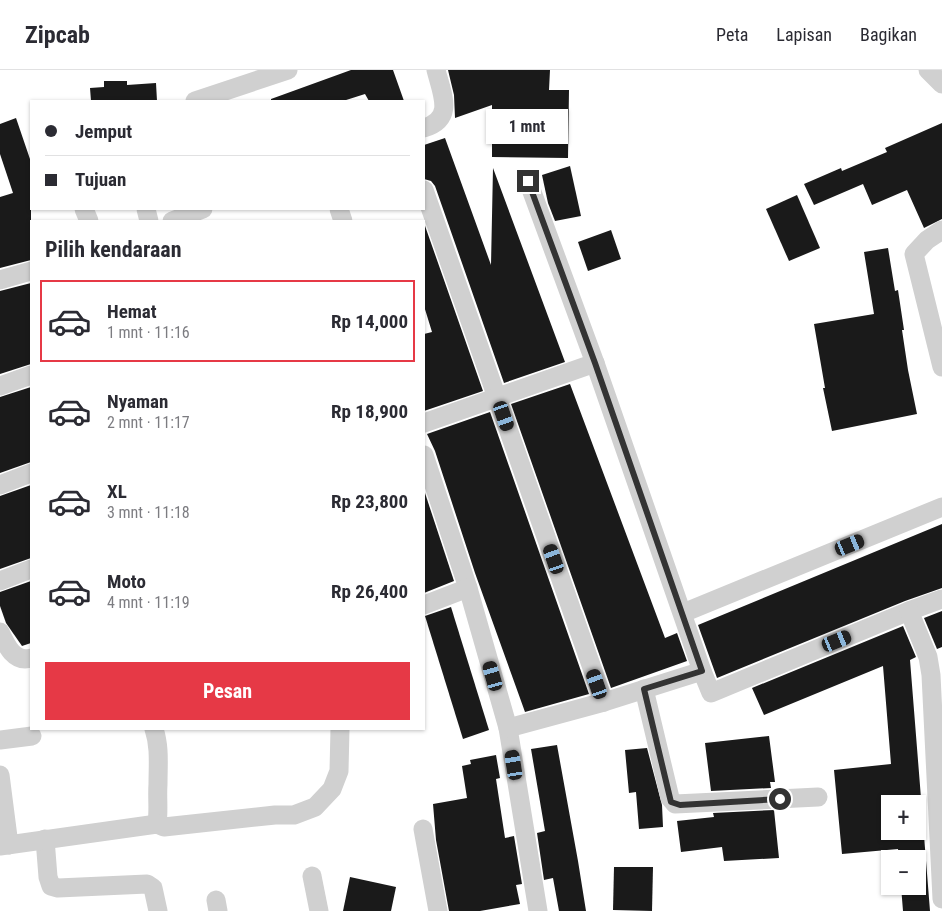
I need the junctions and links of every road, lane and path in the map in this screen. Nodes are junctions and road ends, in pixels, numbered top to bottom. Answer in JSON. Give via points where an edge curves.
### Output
{"nodes":[{"id":1,"x":288,"y":70,"type":"edge"},
{"id":2,"x":436,"y":70,"type":"edge"},
{"id":3,"x":928,"y":70,"type":"edge"},
{"id":4,"x":942,"y":84,"type":"edge"},
{"id":5,"x":233,"y":95,"type":"edge"},
{"id":6,"x":201,"y":100,"type":"edge"},
{"id":7,"x":425,"y":128,"type":"edge"},
{"id":8,"x":528,"y":181,"type":"dead end"},
{"id":9,"x":425,"y":193,"type":"edge"},
{"id":10,"x":200,"y":210,"type":"edge"},
{"id":11,"x":175,"y":220,"type":"edge"},
{"id":12,"x":942,"y":230,"type":"edge"},
{"id":13,"x":30,"y":271,"type":"edge"},
{"id":14,"x":0,"y":280,"type":"edge"},
{"id":15,"x":595,"y":363,"type":"junction"},
{"id":16,"x":942,"y":367,"type":"edge"},
{"id":17,"x":30,"y":375,"type":"edge"},
{"id":18,"x":0,"y":386,"type":"edge"},
{"id":19,"x":498,"y":398,"type":"junction"},
{"id":20,"x":425,"y":423,"type":"edge"},
{"id":21,"x":425,"y":462,"type":"edge"},
{"id":22,"x":30,"y":473,"type":"edge"},
{"id":23,"x":0,"y":486,"type":"edge"},
{"id":24,"x":432,"y":507,"type":"edge"},
{"id":25,"x":942,"y":507,"type":"edge"},
{"id":26,"x":30,"y":569,"type":"edge"},
{"id":27,"x":0,"y":581,"type":"edge"},
{"id":28,"x":468,"y":588,"type":"junction"},
{"id":29,"x":942,"y":599,"type":"edge"},
{"id":30,"x":425,"y":605,"type":"edge"},
{"id":31,"x":909,"y":611,"type":"junction"},
{"id":32,"x":683,"y":613,"type":"junction"},
{"id":33,"x":0,"y":632,"type":"edge"},
{"id":34,"x":29,"y":662,"type":"edge"},
{"id":35,"x":702,"y":671,"type":"junction"},
{"id":36,"x":644,"y":689,"type":"junction"},
{"id":37,"x":604,"y":702,"type":"junction"},
{"id":38,"x":508,"y":728,"type":"junction"},
{"id":39,"x":154,"y":730,"type":"edge"},
{"id":40,"x":340,"y":730,"type":"edge"},
{"id":41,"x":32,"y":736,"type":"dead end"},
{"id":42,"x":0,"y":740,"type":"edge"},
{"id":43,"x":0,"y":775,"type":"edge"},
{"id":44,"x":818,"y":797,"type":"dead end"},
{"id":45,"x":157,"y":824,"type":"junction"},
{"id":46,"x":422,"y":829,"type":"dead end"},
{"id":47,"x":44,"y":839,"type":"junction"},
{"id":48,"x":5,"y":846,"type":"edge"},
{"id":49,"x":312,"y":876,"type":"dead end"},
{"id":50,"x":942,"y":899,"type":"edge"},
{"id":51,"x":158,"y":911,"type":"edge"},
{"id":52,"x":319,"y":911,"type":"edge"},
{"id":53,"x":438,"y":911,"type":"edge"},
{"id":54,"x":538,"y":911,"type":"edge"}],
"edges":[{"from":1,"to":5,"type":"street"},
{"from":2,"to":7,"type":"street","via":[[444,115],[434,125]]},
{"from":3,"to":4,"type":"street"},
{"from":5,"to":6,"type":"street"},
{"from":8,"to":15,"type":"street"},
{"from":9,"to":19,"type":"street"},
{"from":10,"to":11,"type":"street"},
{"from":12,"to":16,"type":"street","via":[[914,254]]},
{"from":13,"to":14,"type":"street"},
{"from":15,"to":19,"type":"street"},
{"from":15,"to":32,"type":"street"},
{"from":17,"to":18,"type":"street"},
{"from":19,"to":20,"type":"street"},
{"from":19,"to":37,"type":"street"},
{"from":21,"to":24,"type":"street"},
{"from":22,"to":23,"type":"street"},
{"from":24,"to":28,"type":"street"},
{"from":25,"to":32,"type":"street"},
{"from":26,"to":27,"type":"street"},
{"from":28,"to":30,"type":"street"},
{"from":28,"to":38,"type":"street"},
{"from":29,"to":31,"type":"street"},
{"from":31,"to":35,"type":"street","via":[[711,693]]},
{"from":31,"to":50,"type":"street","via":[[928,657],[931,675]]},
{"from":32,"to":35,"type":"street"},
{"from":33,"to":34,"type":"street","via":[[10,652]]},
{"from":35,"to":36,"type":"street"},
{"from":36,"to":37,"type":"street"},
{"from":36,"to":44,"type":"street","via":[[670,798],[675,804]]},
{"from":37,"to":38,"type":"street"},
{"from":38,"to":54,"type":"street"},
{"from":39,"to":45,"type":"street","via":[[159,770]]},
{"from":40,"to":45,"type":"street","via":[[339,771],[332,788],[316,807],[294,815],[164,827]]},
{"from":41,"to":42,"type":"street"},
{"from":43,"to":48,"type":"street"},
{"from":45,"to":47,"type":"street"},
{"from":46,"to":53,"type":"street"},
{"from":47,"to":48,"type":"street"},
{"from":47,"to":51,"type":"street","via":[[51,886],[147,884],[153,888]]},
{"from":49,"to":52,"type":"street"}]}
